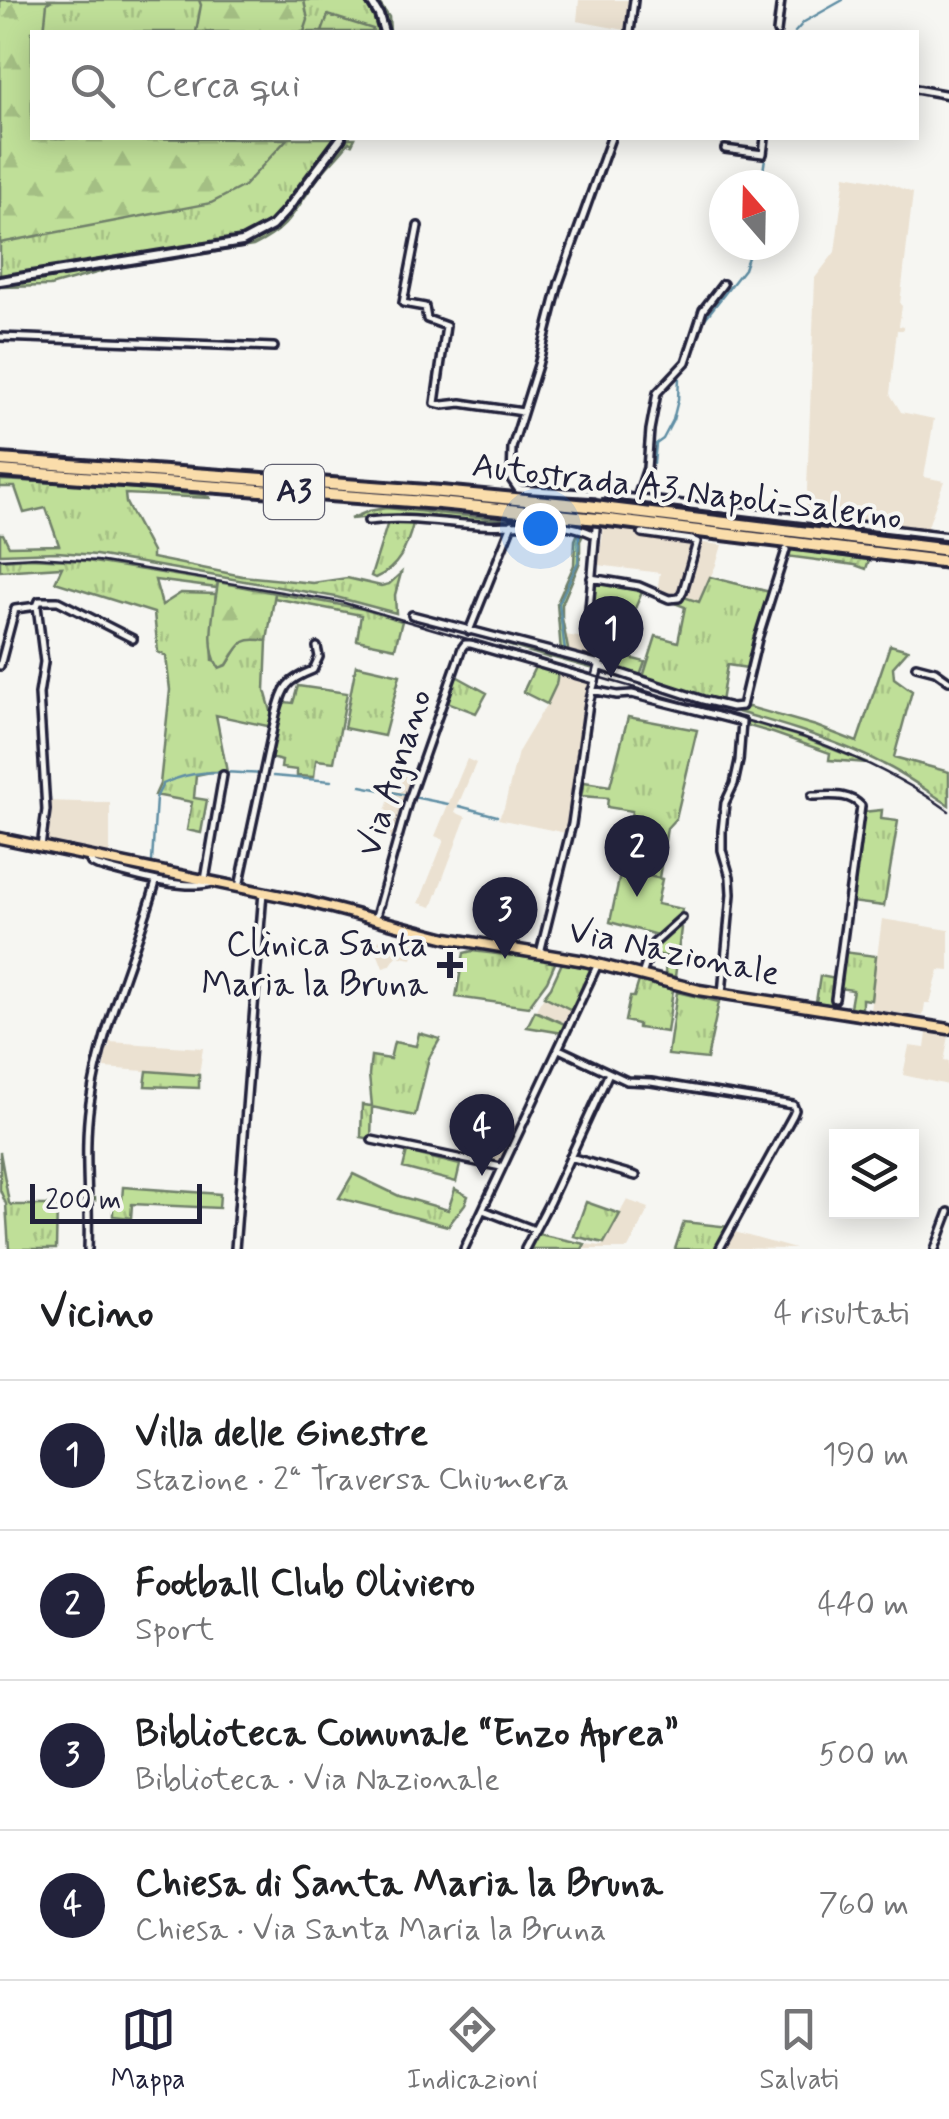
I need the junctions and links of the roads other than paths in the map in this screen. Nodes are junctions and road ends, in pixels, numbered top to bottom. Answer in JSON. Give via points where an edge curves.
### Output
{"nodes":[{"id":1,"x":370,"y":0,"type":"edge"},
{"id":2,"x":634,"y":0,"type":"edge"},
{"id":3,"x":781,"y":0,"type":"edge"},
{"id":4,"x":383,"y":30,"type":"edge"},
{"id":5,"x":630,"y":30,"type":"edge"},
{"id":6,"x":779,"y":30,"type":"edge"},
{"id":7,"x":919,"y":90,"type":"edge"},
{"id":8,"x":949,"y":96,"type":"edge"},
{"id":9,"x":340,"y":140,"type":"edge"},
{"id":10,"x":610,"y":140,"type":"edge"},
{"id":11,"x":765,"y":140,"type":"edge"},
{"id":12,"x":725,"y":149,"type":"dead end"},
{"id":13,"x":418,"y":226,"type":"dead end"},
{"id":14,"x":0,"y":281,"type":"edge"},
{"id":15,"x":723,"y":284,"type":"dead end"},
{"id":16,"x":0,"y":338,"type":"edge"},
{"id":17,"x":274,"y":347,"type":"dead end"},
{"id":18,"x":524,"y":412,"type":"junction"},
{"id":19,"x":0,"y":460,"type":"edge"},
{"id":20,"x":0,"y":471,"type":"edge"},
{"id":21,"x":598,"y":494,"type":"junction"},
{"id":22,"x":637,"y":498,"type":"junction"},
{"id":23,"x":588,"y":512,"type":"junction"},
{"id":24,"x":609,"y":514,"type":"junction"},
{"id":25,"x":368,"y":521,"type":"dead end"},
{"id":26,"x":512,"y":524,"type":"junction"},
{"id":27,"x":642,"y":533,"type":"dead end"},
{"id":28,"x":595,"y":535,"type":"junction"},
{"id":29,"x":949,"y":536,"type":"edge"},
{"id":30,"x":786,"y":550,"type":"dead end"},
{"id":31,"x":949,"y":550,"type":"edge"},
{"id":32,"x":949,"y":562,"type":"edge"},
{"id":33,"x":591,"y":578,"type":"junction"},
{"id":34,"x":37,"y":606,"type":"junction"},
{"id":35,"x":412,"y":616,"type":"dead end"},
{"id":36,"x":469,"y":631,"type":"junction"},
{"id":37,"x":133,"y":639,"type":"dead end"},
{"id":38,"x":317,"y":647,"type":"dead end"},
{"id":39,"x":600,"y":665,"type":"junction"},
{"id":40,"x":0,"y":666,"type":"edge"},
{"id":41,"x":916,"y":666,"type":"dead end"},
{"id":42,"x":595,"y":680,"type":"junction"},
{"id":43,"x":949,"y":681,"type":"edge"},
{"id":44,"x":592,"y":690,"type":"junction"},
{"id":45,"x":223,"y":775,"type":"dead end"},
{"id":46,"x":812,"y":796,"type":"dead end"},
{"id":47,"x":0,"y":838,"type":"edge"},
{"id":48,"x":41,"y":847,"type":"junction"},
{"id":49,"x":88,"y":857,"type":"junction"},
{"id":50,"x":156,"y":882,"type":"junction"},
{"id":51,"x":210,"y":882,"type":"junction"},
{"id":52,"x":239,"y":887,"type":"junction"},
{"id":53,"x":263,"y":892,"type":"junction"},
{"id":54,"x":682,"y":918,"type":"dead end"},
{"id":55,"x":375,"y":920,"type":"junction"},
{"id":56,"x":540,"y":953,"type":"junction"},
{"id":57,"x":598,"y":964,"type":"junction"},
{"id":58,"x":642,"y":976,"type":"junction"},
{"id":59,"x":722,"y":994,"type":"junction"},
{"id":60,"x":834,"y":1005,"type":"junction"},
{"id":61,"x":949,"y":1029,"type":"edge"},
{"id":62,"x":559,"y":1049,"type":"junction"},
{"id":63,"x":608,"y":1073,"type":"junction"},
{"id":64,"x":372,"y":1140,"type":"dead end"},
{"id":65,"x":570,"y":1157,"type":"junction"},
{"id":66,"x":502,"y":1168,"type":"junction"},
{"id":67,"x":636,"y":1176,"type":"dead end"},
{"id":68,"x":483,"y":1210,"type":"junction"},
{"id":69,"x":949,"y":1212,"type":"edge"},
{"id":70,"x":535,"y":1230,"type":"junction"},
{"id":71,"x":720,"y":1248,"type":"edge"},
{"id":72,"x":88,"y":1249,"type":"edge"},
{"id":73,"x":235,"y":1249,"type":"edge"},
{"id":74,"x":464,"y":1249,"type":"edge"},
{"id":75,"x":525,"y":1249,"type":"edge"},
{"id":76,"x":936,"y":1249,"type":"edge"}],
"edges":[{"from":1,"to":4,"type":"street"},
{"from":2,"to":5,"type":"street"},
{"from":3,"to":6,"type":"street"},
{"from":7,"to":8,"type":"street"},
{"from":9,"to":14,"type":"street","via":[[272,226],[242,242]]},
{"from":10,"to":18,"type":"street","via":[[559,283]]},
{"from":11,"to":12,"type":"street","via":[[763,154]]},
{"from":13,"to":18,"type":"street","via":[[403,303],[424,306],[428,319],[446,326],[434,403]]},
{"from":15,"to":22,"type":"street","via":[[702,310],[686,362],[657,393]]},
{"from":16,"to":17,"type":"street"},
{"from":18,"to":21,"type":"street","via":[[512,448],[514,485]]},
{"from":19,"to":23,"type":"highway","name":"Autostrada A3 Napoli-Salerno","number":"A3","via":[[426,490]]},
{"from":20,"to":23,"type":"highway","name":"Autostrada A3 Napoli-Salerno","number":"A3"},
{"from":21,"to":22,"type":"street"},
{"from":21,"to":28,"type":"street"},
{"from":22,"to":29,"type":"street"},
{"from":23,"to":24,"type":"highway","name":"Autostrada A3 Napoli-Salerno","number":"A3","bridge":true},
{"from":24,"to":31,"type":"highway","name":"Autostrada A3 Napoli-Salerno","number":"A3"},
{"from":24,"to":32,"type":"highway","name":"Autostrada A3 Napoli-Salerno","number":"A3"},
{"from":25,"to":26,"type":"street"},
{"from":26,"to":28,"type":"street","via":[[576,527]]},
{"from":26,"to":36,"type":"street"},
{"from":27,"to":33,"type":"street","via":[[697,542],[679,598]]},
{"from":28,"to":33,"type":"street"},
{"from":30,"to":39,"type":"street","via":[[742,706],[703,700]]},
{"from":33,"to":39,"type":"street","via":[[588,625]]},
{"from":34,"to":37,"type":"street","via":[[58,601]]},
{"from":34,"to":40,"type":"street","via":[[16,609]]},
{"from":34,"to":48,"type":"street","via":[[44,662]]},
{"from":35,"to":36,"type":"street"},
{"from":36,"to":39,"type":"street"},
{"from":38,"to":52,"type":"street","via":[[318,664],[283,690]]},
{"from":39,"to":42,"type":"street"},
{"from":41,"to":43,"type":"street"},
{"from":42,"to":44,"type":"street"},
{"from":42,"to":55,"type":"street","name":"Via Agnano","via":[[465,644],[408,802]]},
{"from":44,"to":56,"type":"street","via":[[572,824]]},
{"from":44,"to":59,"type":"street","via":[[742,722],[722,834],[731,894]]},
{"from":45,"to":51,"type":"street"},
{"from":46,"to":60,"type":"street","via":[[847,796],[861,806]]},
{"from":47,"to":48,"type":"main road","name":"Via Nazionale"},
{"from":48,"to":49,"type":"main road","name":"Via Nazionale"},
{"from":49,"to":50,"type":"street","name":"Via Nazionale","via":[[97,866]]},
{"from":49,"to":51,"type":"main road","name":"Via Nazionale"},
{"from":50,"to":51,"type":"street","name":"Via Nazionale"},
{"from":50,"to":72,"type":"street","via":[[92,1092]]},
{"from":51,"to":52,"type":"main road","name":"Via Nazionale"},
{"from":52,"to":53,"type":"main road","name":"Via Nazionale"},
{"from":53,"to":55,"type":"main road","name":"Via Nazionale"},
{"from":53,"to":73,"type":"street"},
{"from":54,"to":58,"type":"street","via":[[652,944]]},
{"from":55,"to":56,"type":"main road","name":"Via Nazionale"},
{"from":56,"to":57,"type":"main road","name":"Via Nazionale"},
{"from":57,"to":58,"type":"main road","name":"Via Nazionale"},
{"from":57,"to":62,"type":"street"},
{"from":58,"to":59,"type":"main road","name":"Via Nazionale"},
{"from":59,"to":60,"type":"main road","name":"Via Nazionale"},
{"from":60,"to":61,"type":"main road","name":"Via Nazionale"},
{"from":62,"to":63,"type":"street"},
{"from":62,"to":66,"type":"street"},
{"from":63,"to":65,"type":"street"},
{"from":63,"to":71,"type":"street","via":[[794,1108]]},
{"from":64,"to":66,"type":"street"},
{"from":65,"to":67,"type":"street"},
{"from":65,"to":70,"type":"street"},
{"from":66,"to":68,"type":"street"},
{"from":68,"to":70,"type":"street"},
{"from":68,"to":74,"type":"street"},
{"from":69,"to":76,"type":"street"},
{"from":70,"to":75,"type":"street"}]}
